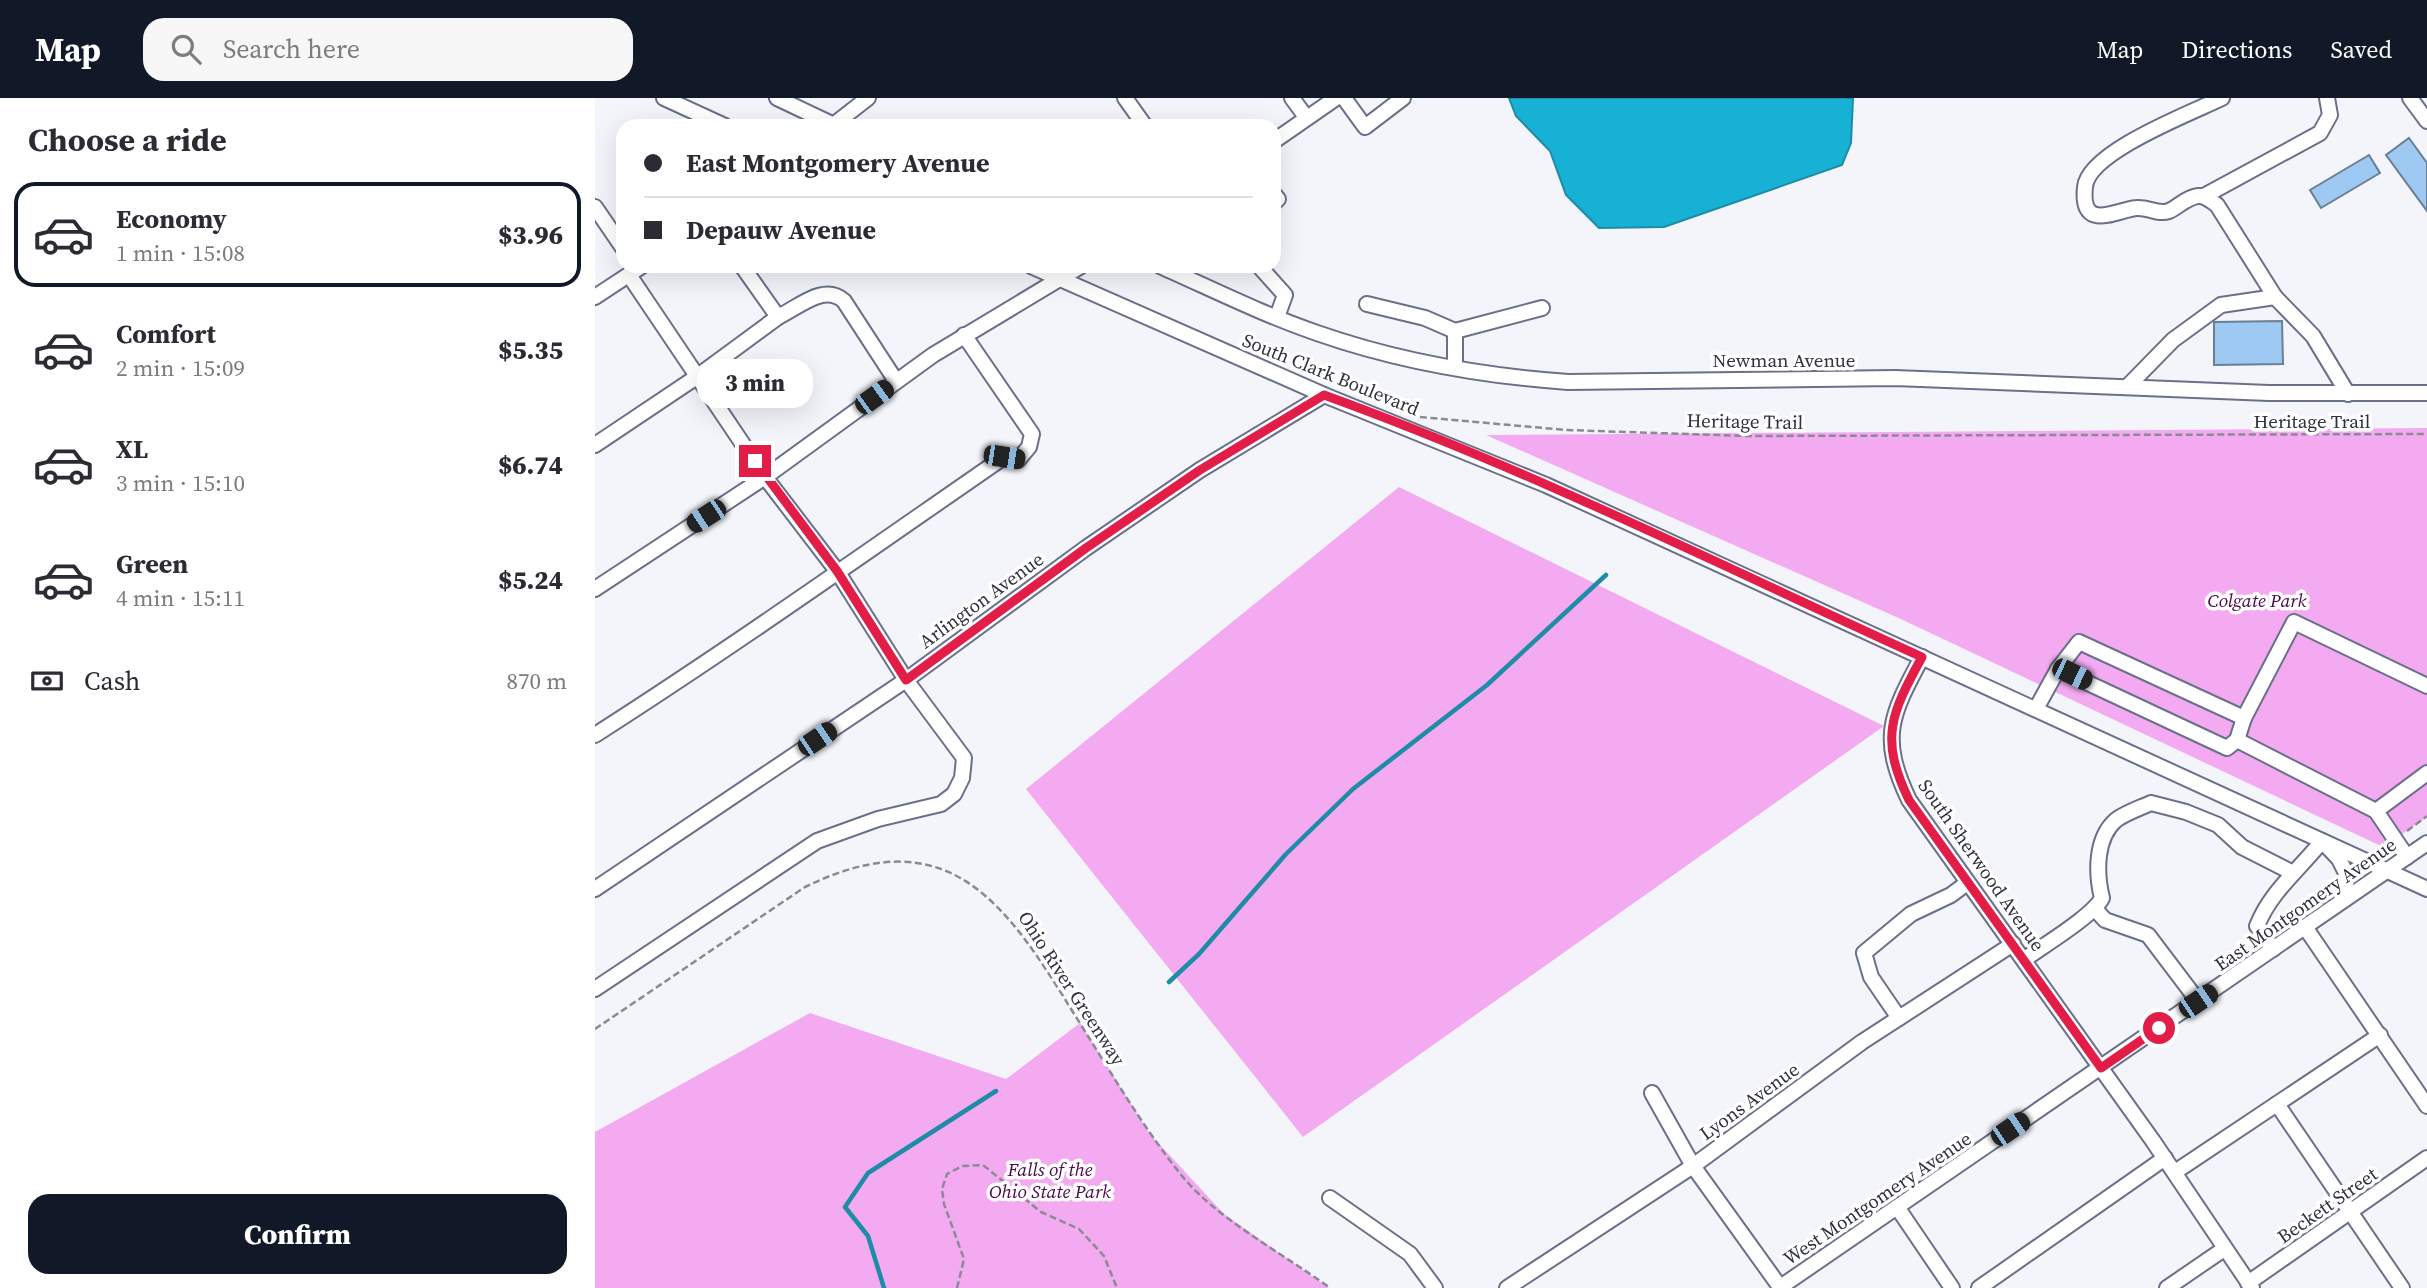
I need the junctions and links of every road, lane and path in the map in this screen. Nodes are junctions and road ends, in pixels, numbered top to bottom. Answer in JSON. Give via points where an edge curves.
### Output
{"nodes":[{"id":1,"x":664,"y":98,"type":"edge"},
{"id":2,"x":777,"y":98,"type":"edge"},
{"id":3,"x":868,"y":98,"type":"edge"},
{"id":4,"x":1125,"y":98,"type":"edge"},
{"id":5,"x":1293,"y":98,"type":"edge"},
{"id":6,"x":1336,"y":98,"type":"edge"},
{"id":7,"x":1344,"y":98,"type":"edge"},
{"id":8,"x":1403,"y":98,"type":"edge"},
{"id":9,"x":2222,"y":98,"type":"edge"},
{"id":10,"x":2327,"y":98,"type":"edge"},
{"id":11,"x":2410,"y":98,"type":"edge"},
{"id":12,"x":1307,"y":117,"type":"junction"},
{"id":13,"x":710,"y":119,"type":"edge"},
{"id":14,"x":820,"y":119,"type":"edge"},
{"id":15,"x":842,"y":119,"type":"edge"},
{"id":16,"x":1140,"y":119,"type":"edge"},
{"id":17,"x":2427,"y":121,"type":"edge"},
{"id":18,"x":1281,"y":136,"type":"edge"},
{"id":19,"x":2204,"y":196,"type":"junction"},
{"id":20,"x":595,"y":207,"type":"edge"},
{"id":21,"x":616,"y":238,"type":"edge"},
{"id":22,"x":630,"y":273,"type":"edge"},
{"id":23,"x":638,"y":273,"type":"edge"},
{"id":24,"x":747,"y":273,"type":"edge"},
{"id":25,"x":1046,"y":273,"type":"edge"},
{"id":26,"x":1067,"y":273,"type":"edge"},
{"id":27,"x":1176,"y":273,"type":"edge"},
{"id":28,"x":1265,"y":273,"type":"edge"},
{"id":29,"x":1057,"y":278,"type":"junction"},
{"id":30,"x":595,"y":297,"type":"edge"},
{"id":31,"x":2275,"y":297,"type":"junction"},
{"id":32,"x":1367,"y":304,"type":"dead end"},
{"id":33,"x":1542,"y":308,"type":"dead end"},
{"id":34,"x":778,"y":317,"type":"junction"},
{"id":35,"x":1277,"y":317,"type":"junction"},
{"id":36,"x":1455,"y":331,"type":"junction"},
{"id":37,"x":964,"y":335,"type":"junction"},
{"id":38,"x":1455,"y":368,"type":"junction"},
{"id":39,"x":698,"y":376,"type":"junction"},
{"id":40,"x":896,"y":381,"type":"junction"},
{"id":41,"x":2128,"y":386,"type":"junction"},
{"id":42,"x":2427,"y":393,"type":"edge"},
{"id":43,"x":2348,"y":394,"type":"junction"},
{"id":44,"x":1324,"y":395,"type":"junction"},
{"id":45,"x":1417,"y":417,"type":"dead end"},
{"id":46,"x":2427,"y":434,"type":"edge"},
{"id":47,"x":595,"y":445,"type":"edge"},
{"id":48,"x":765,"y":477,"type":"junction"},
{"id":49,"x":837,"y":571,"type":"junction"},
{"id":50,"x":595,"y":589,"type":"edge"},
{"id":51,"x":1922,"y":657,"type":"junction"},
{"id":52,"x":2058,"y":669,"type":"junction"},
{"id":53,"x":906,"y":680,"type":"junction"},
{"id":54,"x":2427,"y":687,"type":"edge"},
{"id":55,"x":2036,"y":709,"type":"junction"},
{"id":56,"x":2244,"y":718,"type":"junction"},
{"id":57,"x":595,"y":735,"type":"edge"},
{"id":58,"x":2232,"y":744,"type":"junction"},
{"id":59,"x":2427,"y":773,"type":"edge"},
{"id":60,"x":2377,"y":811,"type":"junction"},
{"id":61,"x":2427,"y":816,"type":"edge"},
{"id":62,"x":2404,"y":833,"type":"dead end"},
{"id":63,"x":2322,"y":841,"type":"junction"},
{"id":64,"x":2427,"y":843,"type":"edge"},
{"id":65,"x":2407,"y":857,"type":"junction"},
{"id":66,"x":2388,"y":870,"type":"junction"},
{"id":67,"x":2293,"y":873,"type":"junction"},
{"id":68,"x":1967,"y":883,"type":"junction"},
{"id":69,"x":595,"y":889,"type":"edge"},
{"id":70,"x":2427,"y":889,"type":"edge"},
{"id":71,"x":2341,"y":903,"type":"junction"},
{"id":72,"x":2096,"y":910,"type":"junction"},
{"id":73,"x":2305,"y":927,"type":"junction"},
{"id":74,"x":2013,"y":944,"type":"junction"},
{"id":75,"x":2273,"y":949,"type":"junction"},
{"id":76,"x":2025,"y":959,"type":"junction"},
{"id":77,"x":595,"y":989,"type":"edge"},
{"id":78,"x":2198,"y":1001,"type":"junction"},
{"id":79,"x":1899,"y":1018,"type":"junction"},
{"id":80,"x":595,"y":1030,"type":"edge"},
{"id":81,"x":2380,"y":1035,"type":"junction"},
{"id":82,"x":2101,"y":1068,"type":"junction"},
{"id":83,"x":1652,"y":1093,"type":"dead end"},
{"id":84,"x":2277,"y":1104,"type":"junction"},
{"id":85,"x":2427,"y":1106,"type":"edge"},
{"id":86,"x":2165,"y":1158,"type":"junction"},
{"id":87,"x":2427,"y":1158,"type":"edge"},
{"id":88,"x":1693,"y":1166,"type":"junction"},
{"id":89,"x":2175,"y":1172,"type":"junction"},
{"id":90,"x":1331,"y":1198,"type":"dead end"},
{"id":91,"x":1897,"y":1207,"type":"junction"},
{"id":92,"x":2350,"y":1212,"type":"junction"},
{"id":93,"x":2224,"y":1249,"type":"junction"},
{"id":94,"x":2250,"y":1285,"type":"edge"},
{"id":95,"x":957,"y":1288,"type":"edge"},
{"id":96,"x":1117,"y":1288,"type":"edge"},
{"id":97,"x":1330,"y":1288,"type":"edge"},
{"id":98,"x":1435,"y":1288,"type":"edge"},
{"id":99,"x":1507,"y":1288,"type":"edge"},
{"id":100,"x":1780,"y":1288,"type":"edge"},
{"id":101,"x":1952,"y":1288,"type":"edge"},
{"id":102,"x":1979,"y":1288,"type":"edge"},
{"id":103,"x":2167,"y":1288,"type":"edge"},
{"id":104,"x":2402,"y":1288,"type":"edge"}],
"edges":[{"from":1,"to":13,"type":"street"},
{"from":2,"to":14,"type":"street"},
{"from":3,"to":15,"type":"street"},
{"from":4,"to":16,"type":"street"},
{"from":5,"to":12,"type":"street"},
{"from":6,"to":12,"type":"street"},
{"from":7,"to":8,"type":"street","via":[[1365,127]]},
{"from":9,"to":19,"type":"street","via":[[2119,148],[2100,160],[2085,183],[2089,208],[2109,218],[2141,207],[2167,212]]},
{"from":10,"to":19,"type":"street","via":[[2330,115],[2320,133]]},
{"from":11,"to":17,"type":"street"},
{"from":12,"to":18,"type":"street"},
{"from":19,"to":31,"type":"street","via":[[2217,205]]},
{"from":20,"to":21,"type":"street"},
{"from":22,"to":30,"type":"street"},
{"from":23,"to":39,"type":"street"},
{"from":24,"to":34,"type":"street"},
{"from":25,"to":29,"type":"street","name":"South Clark Boulevard"},
{"from":26,"to":29,"type":"street"},
{"from":27,"to":35,"type":"street","name":"Newman Avenue"},
{"from":28,"to":35,"type":"street","via":[[1285,295]]},
{"from":29,"to":37,"type":"street"},
{"from":29,"to":44,"type":"street","name":"South Clark Boulevard"},
{"from":31,"to":41,"type":"street","via":[[2221,305],[2173,340]]},
{"from":31,"to":43,"type":"street","via":[[2313,336]]},
{"from":32,"to":36,"type":"street","via":[[1425,318]]},
{"from":33,"to":36,"type":"street"},
{"from":34,"to":39,"type":"street"},
{"from":34,"to":40,"type":"street","via":[[825,292],[835,293]]},
{"from":35,"to":38,"type":"street","name":"Newman Avenue","via":[[1369,348]]},
{"from":36,"to":38,"type":"street"},
{"from":37,"to":40,"type":"street"},
{"from":37,"to":49,"type":"street","via":[[1026,421],[1029,447],[1018,460],[1004,457]]},
{"from":38,"to":41,"type":"street","name":"Newman Avenue","via":[[1568,382],[1895,379]]},
{"from":39,"to":47,"type":"street"},
{"from":39,"to":48,"type":"street"},
{"from":40,"to":48,"type":"street"},
{"from":41,"to":43,"type":"street","name":"Newman Avenue"},
{"from":42,"to":43,"type":"street","name":"Newman Avenue"},
{"from":44,"to":51,"type":"street","name":"South Clark Boulevard","via":[[1546,485]]},
{"from":44,"to":53,"type":"street","name":"Arlington Avenue","via":[[1200,470]]},
{"from":45,"to":46,"type":"path","name":"Heritage Trail","via":[[1566,430],[1748,436]]},
{"from":48,"to":49,"type":"street"},
{"from":48,"to":50,"type":"street"},
{"from":49,"to":53,"type":"street"},
{"from":49,"to":57,"type":"street"},
{"from":51,"to":55,"type":"street","name":"South Clark Boulevard"},
{"from":51,"to":68,"type":"street","name":"South Sherwood Avenue","via":[[1892,721],[1890,750],[1909,800]]},
{"from":52,"to":55,"type":"street"},
{"from":52,"to":56,"type":"street","via":[[2079,642]]},
{"from":52,"to":58,"type":"street"},
{"from":53,"to":69,"type":"street","name":"Arlington Avenue"},
{"from":53,"to":77,"type":"street","via":[[964,758],[954,794],[941,804],[817,841]]},
{"from":54,"to":56,"type":"street","via":[[2294,622]]},
{"from":55,"to":63,"type":"street","name":"South Clark Boulevard"},
{"from":56,"to":58,"type":"street"},
{"from":58,"to":60,"type":"street"},
{"from":59,"to":60,"type":"street"},
{"from":60,"to":65,"type":"street"},
{"from":61,"to":62,"type":"path"},
{"from":63,"to":66,"type":"street","name":"South Clark Boulevard"},
{"from":63,"to":67,"type":"street"},
{"from":63,"to":71,"type":"street","via":[[2348,877]]},
{"from":64,"to":65,"type":"street","name":"East Montgomery Avenue"},
{"from":65,"to":66,"type":"street","name":"East Montgomery Avenue"},
{"from":66,"to":70,"type":"street","name":"South Clark Boulevard"},
{"from":66,"to":71,"type":"street","name":"East Montgomery Avenue"},
{"from":67,"to":72,"type":"street","via":[[2242,847],[2218,825],[2151,803],[2115,821],[2103,838],[2098,882],[2102,898]]},
{"from":67,"to":75,"type":"street","via":[[2257,926]]},
{"from":68,"to":74,"type":"street","name":"South Sherwood Avenue"},
{"from":68,"to":79,"type":"street","via":[[1911,914],[1864,953],[1871,977]]},
{"from":71,"to":73,"type":"street","name":"East Montgomery Avenue"},
{"from":72,"to":76,"type":"street"},
{"from":72,"to":78,"type":"street","via":[[2105,920],[2148,935]]},
{"from":73,"to":75,"type":"street","name":"East Montgomery Avenue"},
{"from":73,"to":81,"type":"street"},
{"from":74,"to":76,"type":"street","name":"South Sherwood Avenue"},
{"from":74,"to":79,"type":"street","name":"Lyons Avenue"},
{"from":75,"to":78,"type":"street","name":"East Montgomery Avenue"},
{"from":76,"to":82,"type":"street","name":"South Sherwood Avenue"},
{"from":78,"to":82,"type":"street","name":"East Montgomery Avenue"},
{"from":79,"to":88,"type":"street","name":"Lyons Avenue"},
{"from":80,"to":97,"type":"path","name":"Ohio River Greenway","via":[[805,887],[832,874],[891,863],[937,868],[981,889],[1024,934],[1131,1105],[1185,1180],[1224,1214]]},
{"from":81,"to":84,"type":"street"},
{"from":81,"to":85,"type":"street"},
{"from":82,"to":86,"type":"street","name":"South Sherwood Avenue"},
{"from":82,"to":91,"type":"street","name":"West Montgomery Avenue"},
{"from":83,"to":88,"type":"street"},
{"from":84,"to":89,"type":"street"},
{"from":84,"to":92,"type":"street"},
{"from":86,"to":89,"type":"street","name":"South Sherwood Avenue"},
{"from":86,"to":102,"type":"street"},
{"from":87,"to":92,"type":"street","name":"Beckett Street"},
{"from":88,"to":99,"type":"street","name":"Lyons Avenue"},
{"from":88,"to":100,"type":"street"},
{"from":89,"to":93,"type":"street","name":"South Sherwood Avenue"},
{"from":90,"to":98,"type":"street","via":[[1410,1254]]},
{"from":91,"to":100,"type":"street","name":"West Montgomery Avenue"},
{"from":91,"to":101,"type":"street"},
{"from":92,"to":94,"type":"street","name":"Beckett Street"},
{"from":92,"to":104,"type":"street"},
{"from":93,"to":94,"type":"street","name":"South Sherwood Avenue"},
{"from":93,"to":103,"type":"street"},
{"from":95,"to":96,"type":"path","via":[[964,1259],[942,1189],[947,1174],[962,1166],[983,1165],[1041,1212],[1079,1229],[1104,1256]]}]}
